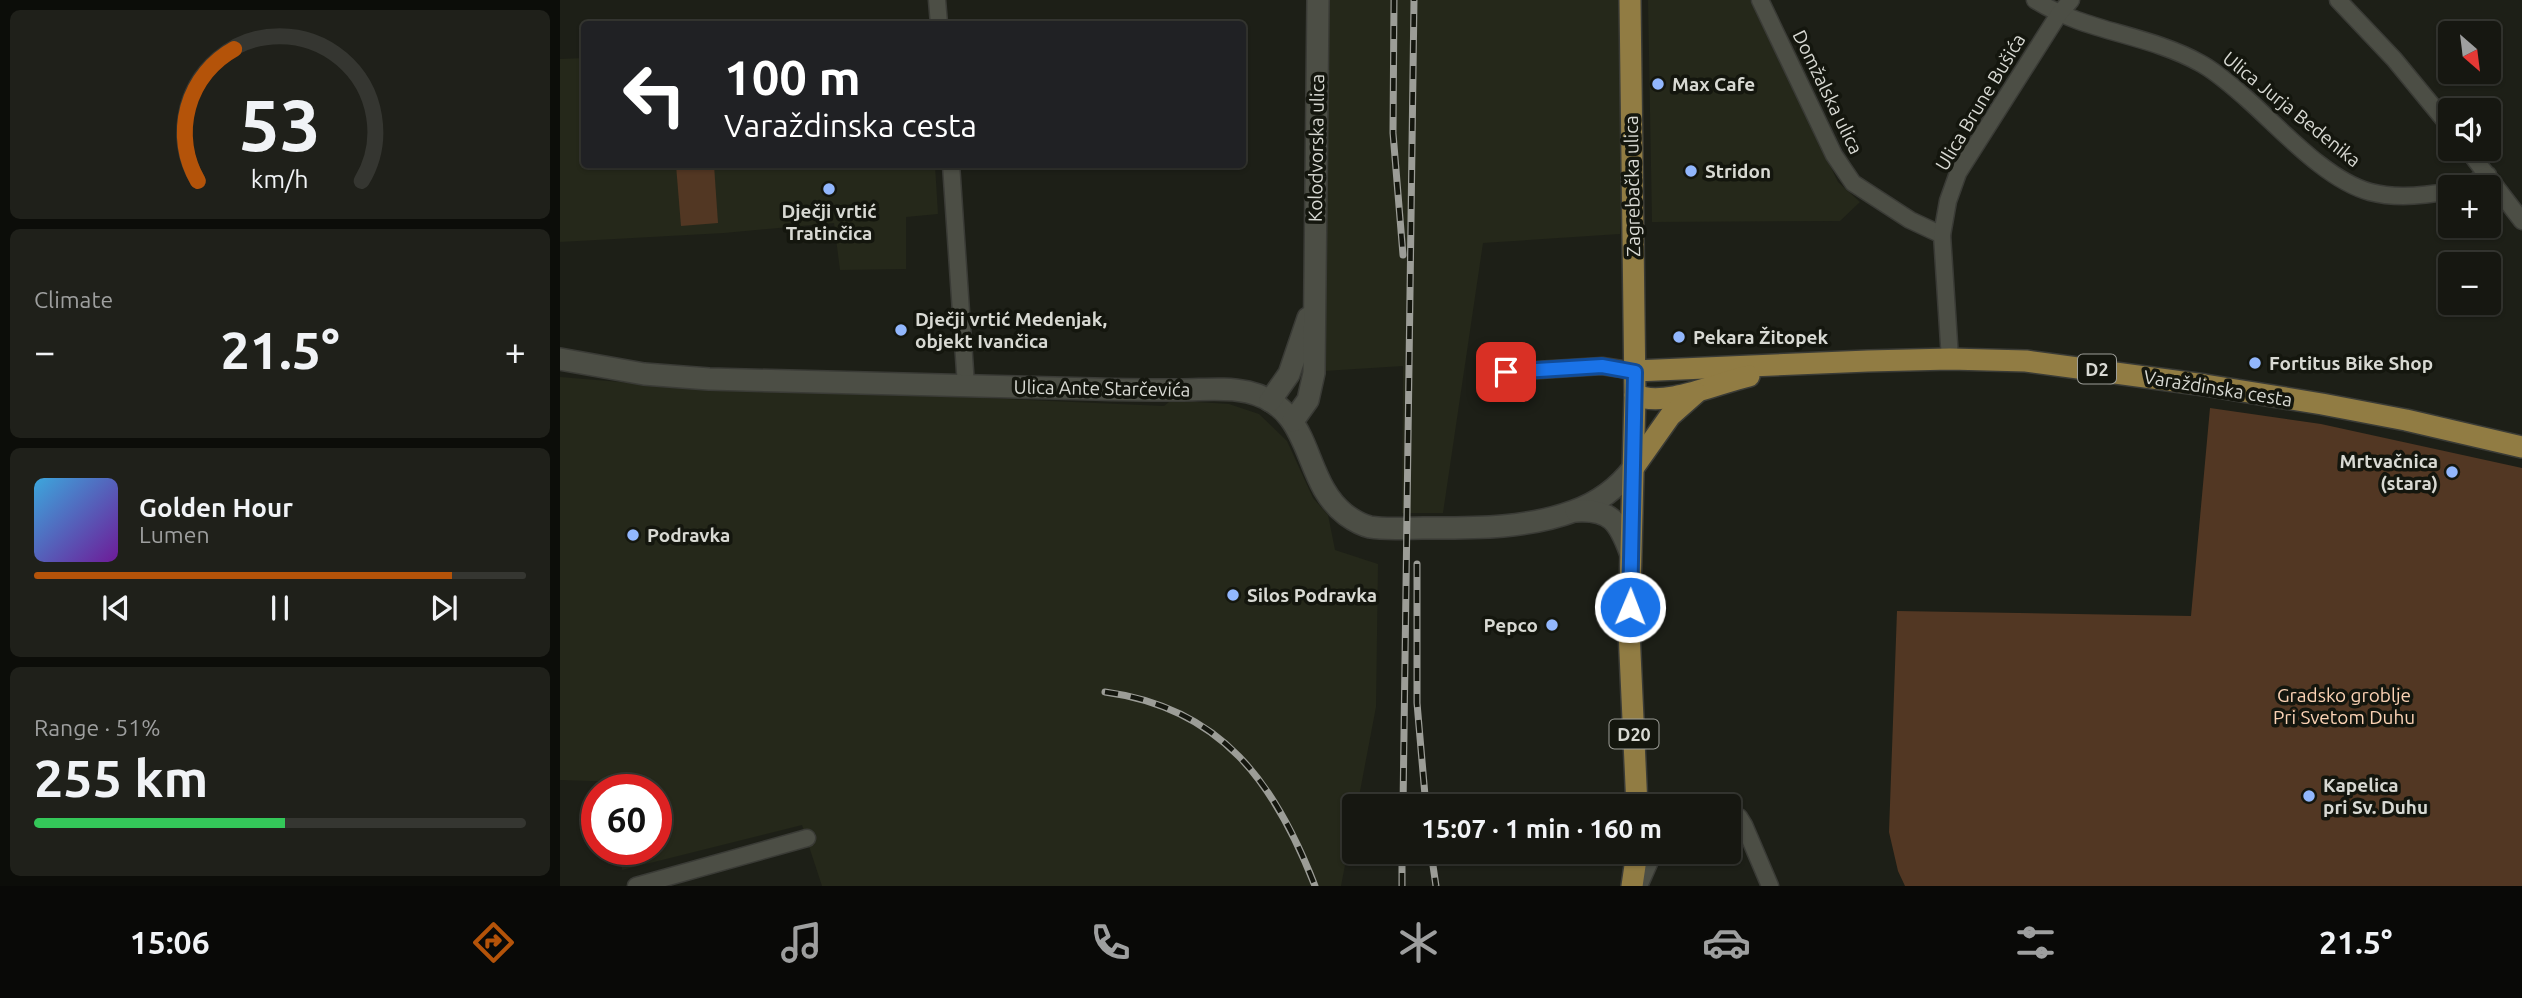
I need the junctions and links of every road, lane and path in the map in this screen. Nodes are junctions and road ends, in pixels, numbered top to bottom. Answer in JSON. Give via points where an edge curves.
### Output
{"nodes":[{"id":1,"x":937,"y":0,"type":"edge"},
{"id":2,"x":1318,"y":0,"type":"edge"},
{"id":3,"x":1630,"y":0,"type":"edge"},
{"id":4,"x":1760,"y":0,"type":"edge"},
{"id":5,"x":2035,"y":0,"type":"edge"},
{"id":6,"x":2071,"y":0,"type":"edge"},
{"id":7,"x":2338,"y":0,"type":"edge"},
{"id":8,"x":2059,"y":14,"type":"junction"},
{"id":9,"x":939,"y":21,"type":"edge"},
{"id":10,"x":2438,"y":112,"type":"edge"},
{"id":11,"x":2477,"y":161,"type":"edge"},
{"id":12,"x":951,"y":168,"type":"edge"},
{"id":13,"x":2488,"y":175,"type":"edge"},
{"id":14,"x":2438,"y":192,"type":"edge"},
{"id":15,"x":2501,"y":193,"type":"edge"},
{"id":16,"x":2522,"y":221,"type":"edge"},
{"id":17,"x":1942,"y":235,"type":"junction"},
{"id":18,"x":1313,"y":296,"type":"junction"},
{"id":19,"x":560,"y":359,"type":"edge"},
{"id":20,"x":1950,"y":359,"type":"junction"},
{"id":21,"x":1784,"y":366,"type":"junction"},
{"id":22,"x":1506,"y":372,"type":"dead end"},
{"id":23,"x":1635,"y":372,"type":"junction"},
{"id":24,"x":966,"y":386,"type":"junction"},
{"id":25,"x":1700,"y":389,"type":"junction"},
{"id":26,"x":1635,"y":394,"type":"junction"},
{"id":27,"x":1270,"y":401,"type":"junction"},
{"id":28,"x":1293,"y":421,"type":"junction"},
{"id":29,"x":2522,"y":447,"type":"edge"},
{"id":30,"x":1633,"y":468,"type":"junction"},
{"id":31,"x":1574,"y":512,"type":"junction"},
{"id":32,"x":1630,"y":552,"type":"junction"},
{"id":33,"x":1636,"y":794,"type":"edge"},
{"id":34,"x":1741,"y":820,"type":"edge"},
{"id":35,"x":807,"y":838,"type":"dead end"},
{"id":36,"x":1635,"y":864,"type":"edge"},
{"id":37,"x":1649,"y":864,"type":"edge"},
{"id":38,"x":636,"y":886,"type":"edge"},
{"id":39,"x":1632,"y":886,"type":"edge"},
{"id":40,"x":1639,"y":886,"type":"edge"},
{"id":41,"x":1770,"y":886,"type":"edge"}],
"edges":[{"from":1,"to":9,"type":"street"},
{"from":2,"to":18,"type":"main road","name":"Kolodvorska ulica"},
{"from":3,"to":23,"type":"main road","name":"Zagrebačka ulica"},
{"from":4,"to":17,"type":"street","name":"Domžalska ulica","via":[[1847,176],[1859,189]]},
{"from":5,"to":8,"type":"street","name":"Ulica Jurja Bedenika"},
{"from":6,"to":8,"type":"street","name":"Ulica Brune Bušića"},
{"from":7,"to":10,"type":"street"},
{"from":8,"to":14,"type":"street","name":"Ulica Jurja Bedenika","via":[[2200,63],[2354,186],[2396,197]]},
{"from":8,"to":17,"type":"street","name":"Ulica Brune Bušića","via":[[1958,173]]},
{"from":11,"to":13,"type":"street"},
{"from":12,"to":24,"type":"street"},
{"from":15,"to":16,"type":"street"},
{"from":17,"to":20,"type":"street","name":"Ulica Brune Bušića"},
{"from":18,"to":27,"type":"main road","name":"Kolodvorska ulica","via":[[1293,364]]},
{"from":18,"to":28,"type":"main road","name":"Kolodvorska ulica","via":[[1312,384],[1305,407]]},
{"from":19,"to":24,"type":"main road","name":"Ulica Ante Starčevića","via":[[644,374],[709,379]]},
{"from":20,"to":21,"type":"main road","name":"Varaždinska cesta","number":"D2"},
{"from":20,"to":29,"type":"main road","name":"Varaždinska cesta","number":"D2","via":[[2026,361],[2205,385],[2406,420]]},
{"from":21,"to":23,"type":"main road","name":"Varaždinska cesta","number":"D2"},
{"from":21,"to":25,"type":"main road","name":"Varaždinska cesta","number":"D2"},
{"from":22,"to":23,"type":"street","name":"Varaždinska cesta","via":[[1602,366]]},
{"from":23,"to":26,"type":"main road","name":"Zagrebačka ulica"},
{"from":24,"to":27,"type":"main road","name":"Ulica Ante Starčevića","via":[[1230,390]]},
{"from":25,"to":26,"type":"main road","name":"Varaždinska cesta","number":"D2","via":[[1658,399]]},
{"from":25,"to":30,"type":"main road","via":[[1670,416]]},
{"from":26,"to":30,"type":"main road","number":"D20"},
{"from":27,"to":28,"type":"main road","name":"Ulica Ante Starčevića"},
{"from":28,"to":31,"type":"main road","name":"Ulica Ante Starčevića","via":[[1329,498],[1367,526],[1496,527]]},
{"from":30,"to":31,"type":"main road","name":"Ulica Ante Starčevića","via":[[1607,495]]},
{"from":30,"to":32,"type":"main road","number":"D20"},
{"from":31,"to":32,"type":"main road","name":"Ulica Ante Starčevića","via":[[1597,512],[1611,518]]},
{"from":32,"to":33,"type":"main road","number":"D20"},
{"from":34,"to":41,"type":"street"},
{"from":35,"to":38,"type":"street"},
{"from":36,"to":39,"type":"main road"},
{"from":37,"to":40,"type":"street"}]}
